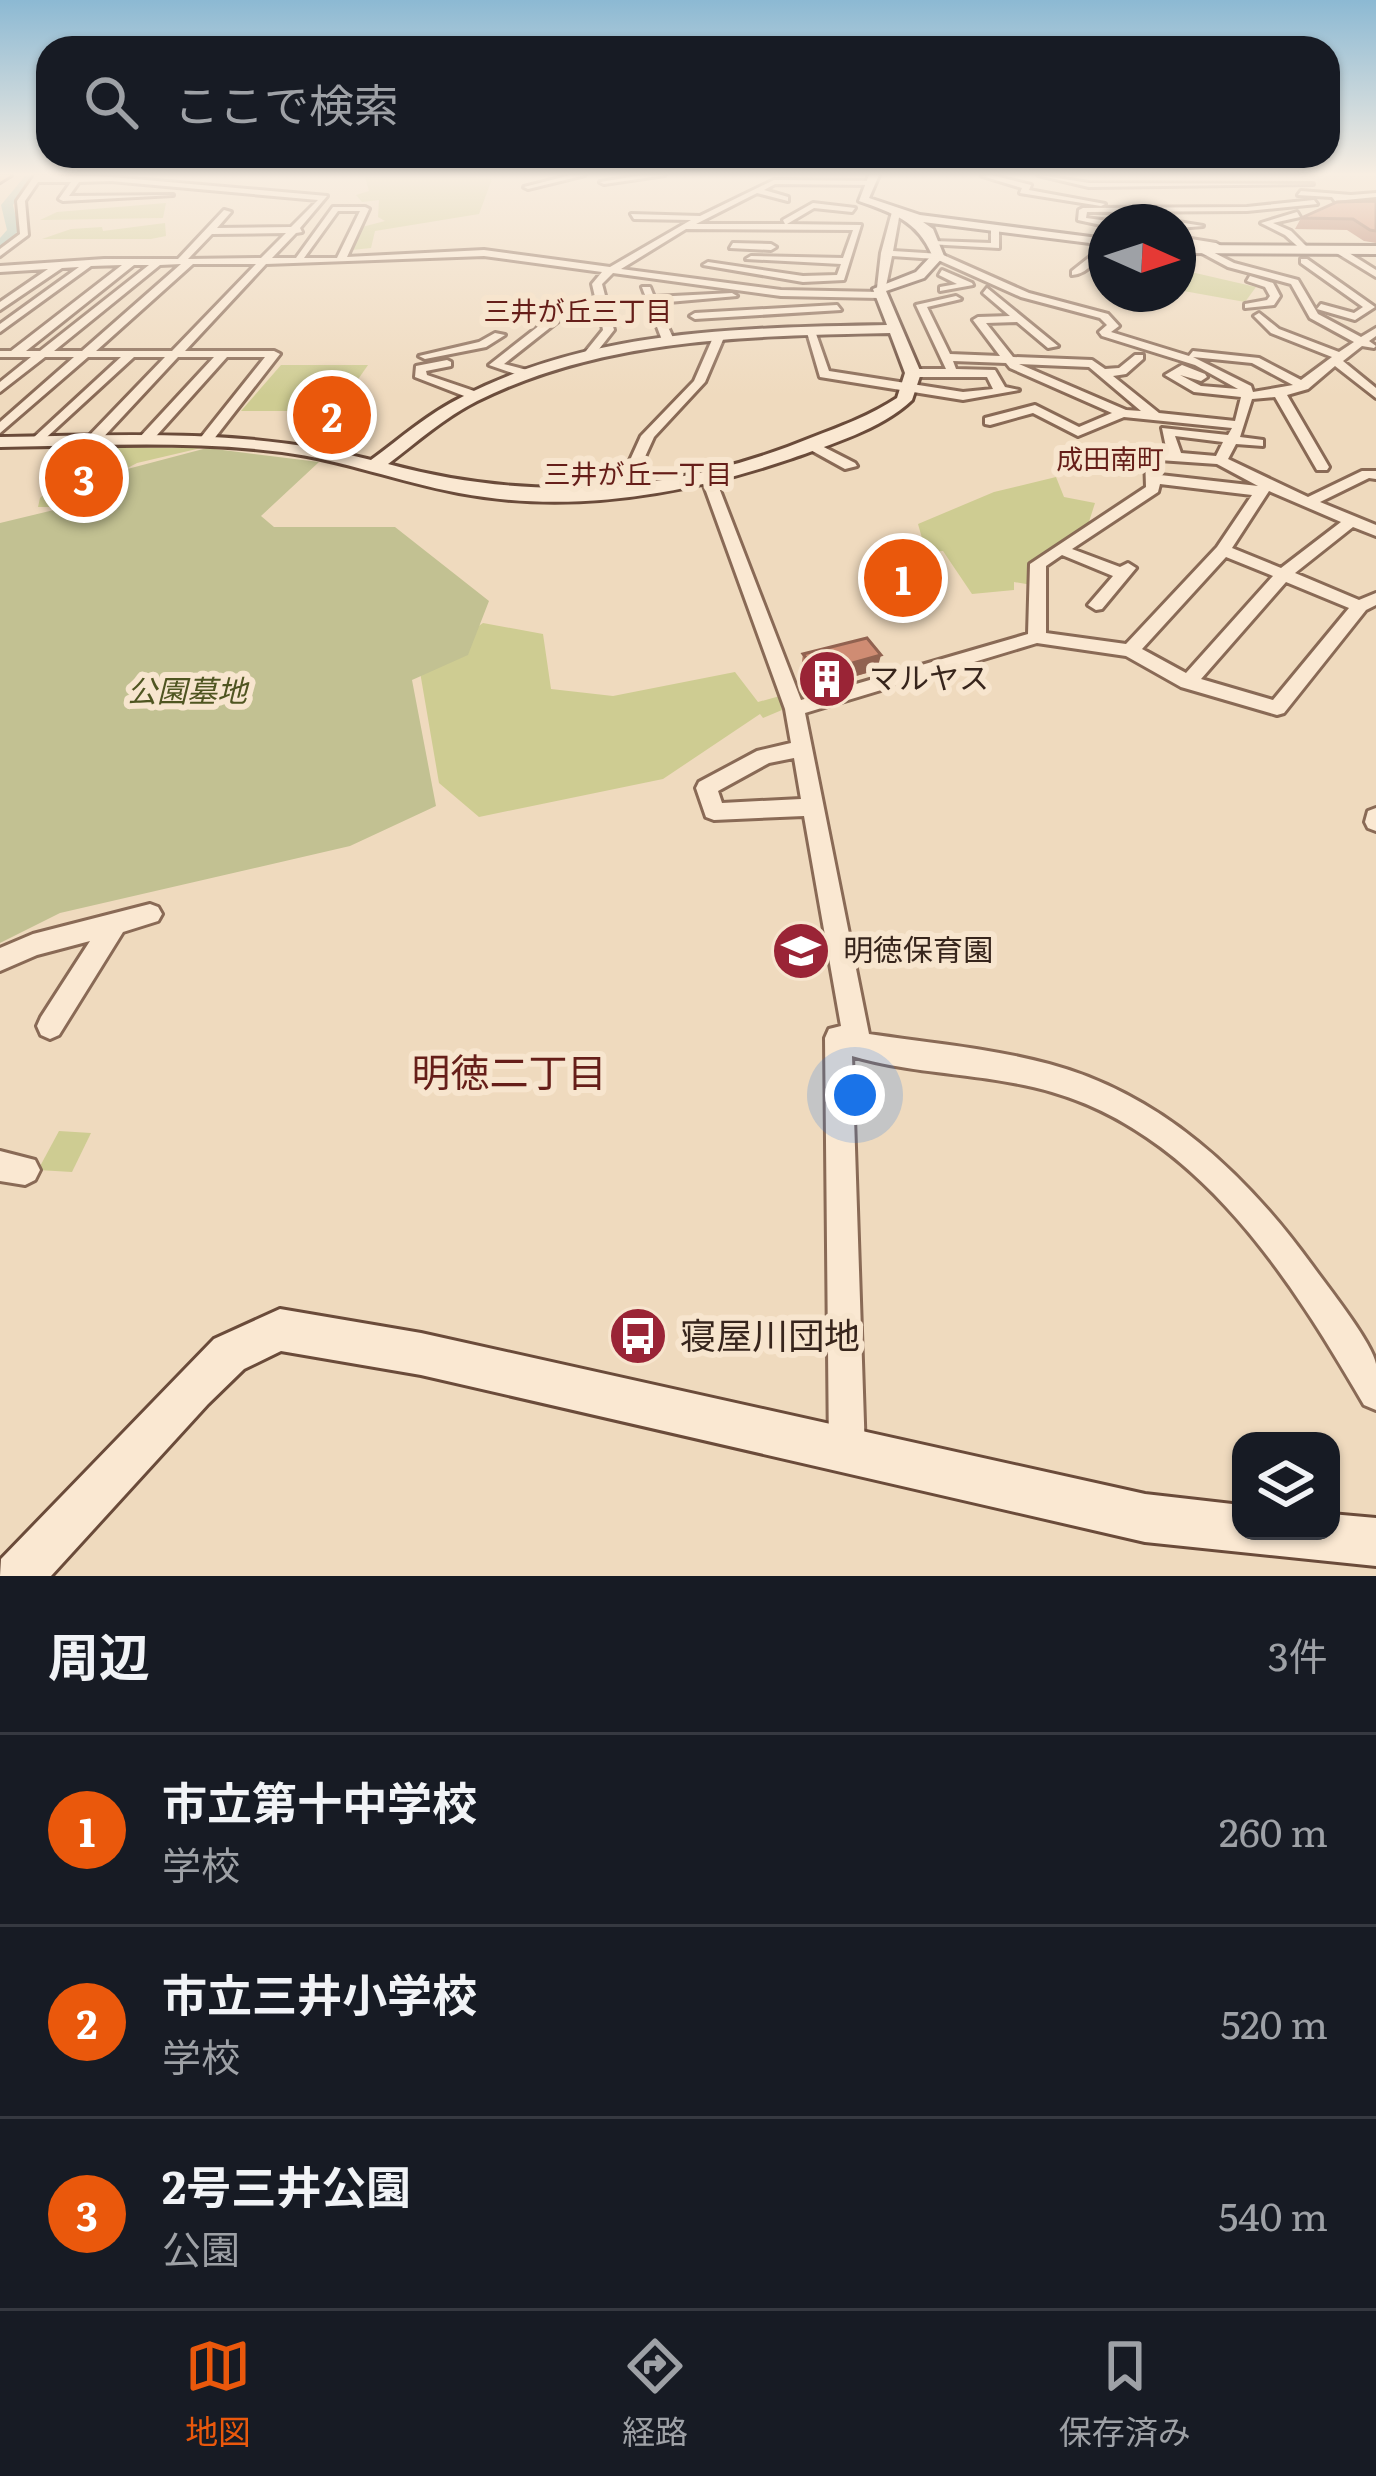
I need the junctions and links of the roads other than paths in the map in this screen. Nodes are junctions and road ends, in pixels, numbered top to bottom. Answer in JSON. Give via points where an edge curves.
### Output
{"nodes":[{"id":1,"x":887,"y":248,"type":"edge"},
{"id":2,"x":196,"y":249,"type":"edge"},
{"id":3,"x":237,"y":249,"type":"edge"},
{"id":4,"x":278,"y":249,"type":"edge"},
{"id":5,"x":306,"y":249,"type":"edge"},
{"id":6,"x":345,"y":249,"type":"edge"},
{"id":7,"x":648,"y":249,"type":"edge"},
{"id":8,"x":730,"y":249,"type":"edge"},
{"id":9,"x":832,"y":249,"type":"edge"},
{"id":10,"x":846,"y":249,"type":"edge"},
{"id":11,"x":850,"y":249,"type":"junction"},
{"id":12,"x":891,"y":249,"type":"edge"},
{"id":13,"x":891,"y":249,"type":"edge"},
{"id":14,"x":927,"y":249,"type":"edge"},
{"id":15,"x":982,"y":249,"type":"edge"},
{"id":16,"x":1198,"y":249,"type":"edge"},
{"id":17,"x":1204,"y":249,"type":"edge"},
{"id":18,"x":1221,"y":249,"type":"edge"},
{"id":19,"x":1294,"y":249,"type":"edge"},
{"id":20,"x":1338,"y":250,"type":"junction"},
{"id":21,"x":1376,"y":250,"type":"edge"},
{"id":22,"x":1227,"y":254,"type":"junction"},
{"id":23,"x":932,"y":255,"type":"junction"},
{"id":24,"x":300,"y":257,"type":"dead end"},
{"id":25,"x":718,"y":258,"type":"junction"},
{"id":26,"x":341,"y":260,"type":"junction"},
{"id":27,"x":133,"y":261,"type":"junction"},
{"id":28,"x":159,"y":261,"type":"junction"},
{"id":29,"x":186,"y":261,"type":"junction"},
{"id":30,"x":225,"y":261,"type":"junction"},
{"id":31,"x":268,"y":261,"type":"junction"},
{"id":32,"x":812,"y":261,"type":"junction"},
{"id":33,"x":1298,"y":261,"type":"junction"},
{"id":34,"x":1088,"y":263,"type":"edge"},
{"id":35,"x":89,"y":264,"type":"junction"},
{"id":36,"x":58,"y":266,"type":"junction"},
{"id":37,"x":615,"y":268,"type":"junction"},
{"id":38,"x":0,"y":269,"type":"edge"},
{"id":39,"x":639,"y":272,"type":"junction"},
{"id":40,"x":1075,"y":273,"type":"dead end"},
{"id":41,"x":1270,"y":273,"type":"junction"},
{"id":42,"x":1307,"y":277,"type":"dead end"},
{"id":43,"x":803,"y":278,"type":"junction"},
{"id":44,"x":1336,"y":283,"type":"junction"},
{"id":45,"x":1373,"y":283,"type":"edge"},
{"id":46,"x":1007,"y":287,"type":"junction"},
{"id":47,"x":944,"y":289,"type":"junction"},
{"id":48,"x":880,"y":291,"type":"junction"},
{"id":49,"x":781,"y":293,"type":"junction"},
{"id":50,"x":833,"y":295,"type":"junction"},
{"id":51,"x":686,"y":298,"type":"junction"},
{"id":52,"x":956,"y":299,"type":"junction"},
{"id":53,"x":651,"y":300,"type":"junction"},
{"id":54,"x":36,"y":303,"type":"junction"},
{"id":55,"x":79,"y":303,"type":"junction"},
{"id":56,"x":1309,"y":304,"type":"junction"},
{"id":57,"x":3,"y":305,"type":"edge"},
{"id":58,"x":838,"y":308,"type":"junction"},
{"id":59,"x":695,"y":316,"type":"junction"},
{"id":60,"x":1018,"y":319,"type":"junction"},
{"id":61,"x":979,"y":320,"type":"junction"},
{"id":62,"x":608,"y":324,"type":"junction"},
{"id":63,"x":545,"y":326,"type":"junction"},
{"id":64,"x":0,"y":328,"type":"edge"},
{"id":65,"x":894,"y":329,"type":"junction"},
{"id":66,"x":562,"y":330,"type":"dead end"},
{"id":67,"x":846,"y":330,"type":"junction"},
{"id":68,"x":810,"y":332,"type":"junction"},
{"id":69,"x":1376,"y":332,"type":"edge"},
{"id":70,"x":499,"y":335,"type":"dead end"},
{"id":71,"x":712,"y":335,"type":"junction"},
{"id":72,"x":668,"y":340,"type":"junction"},
{"id":73,"x":1034,"y":345,"type":"dead end"},
{"id":74,"x":632,"y":346,"type":"junction"},
{"id":75,"x":1369,"y":346,"type":"edge"},
{"id":76,"x":1011,"y":351,"type":"junction"},
{"id":77,"x":473,"y":352,"type":"dead end"},
{"id":78,"x":1163,"y":352,"type":"junction"},
{"id":79,"x":87,"y":353,"type":"junction"},
{"id":80,"x":131,"y":353,"type":"junction"},
{"id":81,"x":177,"y":353,"type":"junction"},
{"id":82,"x":7,"y":354,"type":"edge"},
{"id":83,"x":44,"y":354,"type":"junction"},
{"id":84,"x":224,"y":354,"type":"junction"},
{"id":85,"x":588,"y":356,"type":"junction"},
{"id":86,"x":416,"y":357,"type":"dead end"},
{"id":87,"x":504,"y":357,"type":"junction"},
{"id":88,"x":1138,"y":357,"type":"dead end"},
{"id":89,"x":1343,"y":358,"type":"junction"},
{"id":90,"x":440,"y":362,"type":"junction"},
{"id":91,"x":1376,"y":363,"type":"edge"},
{"id":92,"x":1104,"y":373,"type":"junction"},
{"id":93,"x":527,"y":374,"type":"junction"},
{"id":94,"x":912,"y":380,"type":"junction"},
{"id":95,"x":1304,"y":386,"type":"junction"},
{"id":96,"x":0,"y":388,"type":"edge"},
{"id":97,"x":1224,"y":388,"type":"dead end"},
{"id":98,"x":1280,"y":394,"type":"junction"},
{"id":99,"x":1376,"y":394,"type":"edge"},
{"id":100,"x":1247,"y":395,"type":"junction"},
{"id":101,"x":476,"y":396,"type":"junction"},
{"id":102,"x":1123,"y":413,"type":"junction"},
{"id":103,"x":1155,"y":417,"type":"junction"},
{"id":104,"x":990,"y":421,"type":"dead end"},
{"id":105,"x":1240,"y":424,"type":"junction"},
{"id":106,"x":0,"y":429,"type":"edge"},
{"id":107,"x":1228,"y":439,"type":"junction"},
{"id":108,"x":92,"y":441,"type":"junction"},
{"id":109,"x":144,"y":441,"type":"junction"},
{"id":110,"x":205,"y":441,"type":"junction"},
{"id":111,"x":0,"y":442,"type":"edge"},
{"id":112,"x":38,"y":442,"type":"junction"},
{"id":113,"x":1259,"y":444,"type":"dead end"},
{"id":114,"x":812,"y":445,"type":"junction"},
{"id":115,"x":1175,"y":456,"type":"junction"},
{"id":116,"x":1220,"y":460,"type":"junction"},
{"id":117,"x":850,"y":466,"type":"dead end"},
{"id":118,"x":373,"y":467,"type":"junction"},
{"id":119,"x":1322,"y":467,"type":"dead end"},
{"id":120,"x":1376,"y":475,"type":"edge"},
{"id":121,"x":1155,"y":479,"type":"junction"},
{"id":122,"x":709,"y":480,"type":"junction"},
{"id":123,"x":1350,"y":483,"type":"junction"},
{"id":124,"x":1263,"y":489,"type":"junction"},
{"id":125,"x":623,"y":491,"type":"junction"},
{"id":126,"x":1376,"y":492,"type":"edge"},
{"id":127,"x":1309,"y":502,"type":"junction"},
{"id":128,"x":1352,"y":520,"type":"junction"},
{"id":129,"x":1376,"y":531,"type":"edge"},
{"id":130,"x":1062,"y":550,"type":"junction"},
{"id":131,"x":1222,"y":550,"type":"junction"},
{"id":132,"x":1284,"y":574,"type":"junction"},
{"id":133,"x":1368,"y":602,"type":"edge"},
{"id":134,"x":1096,"y":604,"type":"dead end"},
{"id":135,"x":1037,"y":637,"type":"junction"},
{"id":136,"x":1130,"y":651,"type":"junction"},
{"id":137,"x":1188,"y":682,"type":"junction"},
{"id":138,"x":795,"y":709,"type":"junction"},
{"id":139,"x":802,"y":749,"type":"junction"},
{"id":140,"x":812,"y":807,"type":"junction"},
{"id":141,"x":150,"y":914,"type":"dead end"},
{"id":142,"x":115,"y":923,"type":"junction"},
{"id":143,"x":0,"y":960,"type":"edge"},
{"id":144,"x":50,"y":1027,"type":"dead end"},
{"id":145,"x":858,"y":1045,"type":"junction"},
{"id":146,"x":1376,"y":1393,"type":"edge"},
{"id":147,"x":847,"y":1453,"type":"junction"},
{"id":148,"x":1232,"y":1528,"type":"edge"},
{"id":149,"x":1340,"y":1539,"type":"edge"},
{"id":150,"x":1376,"y":1542,"type":"edge"},
{"id":151,"x":18,"y":1576,"type":"edge"}],
"edges":[{"from":1,"to":48,"type":"street"},
{"from":2,"to":29,"type":"street"},
{"from":3,"to":30,"type":"street"},
{"from":4,"to":31,"type":"street"},
{"from":5,"to":24,"type":"street"},
{"from":6,"to":26,"type":"street"},
{"from":7,"to":37,"type":"street"},
{"from":8,"to":25,"type":"street"},
{"from":9,"to":11,"type":"street"},
{"from":10,"to":11,"type":"street"},
{"from":11,"to":32,"type":"street"},
{"from":11,"to":43,"type":"street","via":[[841,278]]},
{"from":12,"to":23,"type":"street"},
{"from":13,"to":23,"type":"street"},
{"from":14,"to":23,"type":"street"},
{"from":15,"to":23,"type":"street","via":[[986,257]]},
{"from":16,"to":22,"type":"street"},
{"from":17,"to":22,"type":"street"},
{"from":18,"to":22,"type":"street"},
{"from":19,"to":33,"type":"street"},
{"from":20,"to":21,"type":"street"},
{"from":20,"to":33,"type":"street"},
{"from":20,"to":45,"type":"street"},
{"from":22,"to":33,"type":"street"},
{"from":22,"to":41,"type":"street"},
{"from":22,"to":89,"type":"street","via":[[1242,275],[1269,285],[1275,296],[1254,311],[1275,331]]},
{"from":23,"to":46,"type":"street"},
{"from":23,"to":47,"type":"street"},
{"from":23,"to":47,"type":"street","via":[[968,285]]},
{"from":23,"to":48,"type":"street"},
{"from":25,"to":32,"type":"street"},
{"from":25,"to":43,"type":"street","via":[[708,265]]},
{"from":26,"to":31,"type":"street"},
{"from":26,"to":37,"type":"street","via":[[484,253]]},
{"from":27,"to":28,"type":"street"},
{"from":27,"to":35,"type":"street"},
{"from":27,"to":55,"type":"street"},
{"from":28,"to":29,"type":"street"},
{"from":28,"to":83,"type":"street"},
{"from":29,"to":30,"type":"street"},
{"from":29,"to":79,"type":"street"},
{"from":30,"to":31,"type":"street"},
{"from":31,"to":81,"type":"street"},
{"from":32,"to":43,"type":"street"},
{"from":33,"to":41,"type":"street"},
{"from":33,"to":42,"type":"street"},
{"from":33,"to":44,"type":"street"},
{"from":34,"to":40,"type":"street"},
{"from":35,"to":36,"type":"street"},
{"from":35,"to":54,"type":"street"},
{"from":36,"to":38,"type":"street"},
{"from":36,"to":57,"type":"street"},
{"from":37,"to":39,"type":"street"},
{"from":37,"to":62,"type":"street","via":[[597,284]]},
{"from":39,"to":49,"type":"street"},
{"from":39,"to":53,"type":"street"},
{"from":41,"to":56,"type":"street","via":[[1295,282]]},
{"from":44,"to":45,"type":"street"},
{"from":44,"to":56,"type":"street","via":[[1370,307],[1355,317]]},
{"from":46,"to":60,"type":"street","via":[[987,291]]},
{"from":46,"to":78,"type":"street","via":[[1104,316],[1114,326],[1106,334]]},
{"from":47,"to":52,"type":"street"},
{"from":48,"to":50,"type":"street"},
{"from":48,"to":65,"type":"street"},
{"from":49,"to":50,"type":"street"},
{"from":49,"to":51,"type":"street"},
{"from":50,"to":58,"type":"street"},
{"from":51,"to":53,"type":"street"},
{"from":51,"to":59,"type":"street"},
{"from":52,"to":61,"type":"street"},
{"from":52,"to":76,"type":"street","via":[[921,305],[949,363]]},
{"from":53,"to":72,"type":"street"},
{"from":54,"to":55,"type":"street"},
{"from":54,"to":57,"type":"street"},
{"from":54,"to":64,"type":"street"},
{"from":55,"to":82,"type":"street"},
{"from":56,"to":75,"type":"street","via":[[1314,316]]},
{"from":58,"to":59,"type":"street"},
{"from":58,"to":67,"type":"street"},
{"from":59,"to":71,"type":"street"},
{"from":60,"to":61,"type":"street"},
{"from":60,"to":73,"type":"street","via":[[1052,346]]},
{"from":61,"to":76,"type":"street"},
{"from":62,"to":63,"type":"street","via":[[558,316]]},
{"from":62,"to":74,"type":"street","via":[[615,339]]},
{"from":62,"to":85,"type":"street"},
{"from":63,"to":66,"type":"street"},
{"from":63,"to":87,"type":"street"},
{"from":65,"to":67,"type":"street"},
{"from":65,"to":94,"type":"street"},
{"from":67,"to":68,"type":"street"},
{"from":68,"to":71,"type":"street"},
{"from":68,"to":94,"type":"street","via":[[824,374]]},
{"from":69,"to":75,"type":"street"},
{"from":70,"to":90,"type":"street"},
{"from":71,"to":72,"type":"street"},
{"from":71,"to":125,"type":"street","via":[[699,382],[648,436]]},
{"from":72,"to":74,"type":"street"},
{"from":74,"to":85,"type":"street"},
{"from":75,"to":89,"type":"street"},
{"from":76,"to":92,"type":"street"},
{"from":76,"to":102,"type":"street","via":[[1014,366]]},
{"from":77,"to":87,"type":"street"},
{"from":78,"to":95,"type":"street","via":[[1245,357]]},
{"from":78,"to":100,"type":"street","via":[[1214,370]]},
{"from":79,"to":80,"type":"street"},
{"from":79,"to":83,"type":"street"},
{"from":79,"to":106,"type":"street"},
{"from":80,"to":81,"type":"street"},
{"from":80,"to":112,"type":"street"},
{"from":81,"to":84,"type":"street"},
{"from":81,"to":108,"type":"street"},
{"from":82,"to":83,"type":"street"},
{"from":83,"to":96,"type":"street"},
{"from":84,"to":109,"type":"street"},
{"from":84,"to":110,"type":"street","via":[[274,354]]},
{"from":85,"to":93,"type":"street"},
{"from":86,"to":90,"type":"street"},
{"from":87,"to":93,"type":"street","via":[[495,364]]},
{"from":88,"to":92,"type":"street"},
{"from":89,"to":91,"type":"street"},
{"from":89,"to":95,"type":"street"},
{"from":89,"to":99,"type":"street"},
{"from":90,"to":101,"type":"street","via":[[420,369],[421,377]]},
{"from":92,"to":103,"type":"street"},
{"from":93,"to":101,"type":"street"},
{"from":94,"to":94,"type":"street","via":[[963,396],[1006,390],[991,373]]},
{"from":94,"to":114,"type":"street","via":[[892,409]]},
{"from":95,"to":98,"type":"street"},
{"from":97,"to":100,"type":"street"},
{"from":98,"to":100,"type":"street"},
{"from":98,"to":119,"type":"street"},
{"from":100,"to":105,"type":"street"},
{"from":101,"to":118,"type":"street"},
{"from":102,"to":103,"type":"street"},
{"from":102,"to":104,"type":"street","via":[[1078,432],[1035,409]]},
{"from":103,"to":105,"type":"street"},
{"from":105,"to":107,"type":"street"},
{"from":107,"to":113,"type":"street"},
{"from":107,"to":115,"type":"street","via":[[1166,431]]},
{"from":107,"to":116,"type":"street"},
{"from":108,"to":109,"type":"street"},
{"from":108,"to":112,"type":"street"},
{"from":109,"to":110,"type":"street"},
{"from":110,"to":118,"type":"street","via":[[288,447]]},
{"from":111,"to":112,"type":"street"},
{"from":114,"to":117,"type":"street"},
{"from":114,"to":122,"type":"street"},
{"from":115,"to":116,"type":"street"},
{"from":115,"to":121,"type":"street","via":[[1152,455]]},
{"from":116,"to":124,"type":"street"},
{"from":118,"to":125,"type":"street","via":[[483,491]]},
{"from":120,"to":123,"type":"street"},
{"from":121,"to":124,"type":"street"},
{"from":121,"to":130,"type":"street","via":[[1153,489]]},
{"from":122,"to":125,"type":"street"},
{"from":122,"to":138,"type":"street"},
{"from":123,"to":126,"type":"street"},
{"from":123,"to":127,"type":"street"},
{"from":124,"to":127,"type":"street"},
{"from":124,"to":131,"type":"street"},
{"from":127,"to":128,"type":"street"},
{"from":128,"to":129,"type":"street"},
{"from":128,"to":132,"type":"street"},
{"from":130,"to":134,"type":"street","via":[[1125,571]]},
{"from":130,"to":135,"type":"street","via":[[1038,564]]},
{"from":131,"to":132,"type":"street"},
{"from":131,"to":136,"type":"street"},
{"from":132,"to":133,"type":"street"},
{"from":132,"to":137,"type":"street"},
{"from":133,"to":137,"type":"street","via":[[1277,708]]},
{"from":135,"to":136,"type":"street"},
{"from":135,"to":138,"type":"street"},
{"from":136,"to":137,"type":"street"},
{"from":138,"to":139,"type":"street"},
{"from":139,"to":140,"type":"street"},
{"from":139,"to":140,"type":"street","via":[[764,756],[706,788],[714,811],[757,816]]},
{"from":140,"to":145,"type":"street"},
{"from":141,"to":142,"type":"street"},
{"from":142,"to":143,"type":"street"},
{"from":142,"to":144,"type":"street"},
{"from":145,"to":146,"type":"street","via":[[1075,1085],[1175,1139],[1224,1181]]},
{"from":145,"to":147,"type":"street","via":[[838,1038]]},
{"from":147,"to":148,"type":"street","via":[[1145,1518]]},
{"from":147,"to":151,"type":"street","via":[[421,1354],[280,1330],[229,1354],[192,1388]]},
{"from":149,"to":150,"type":"street"}]}
